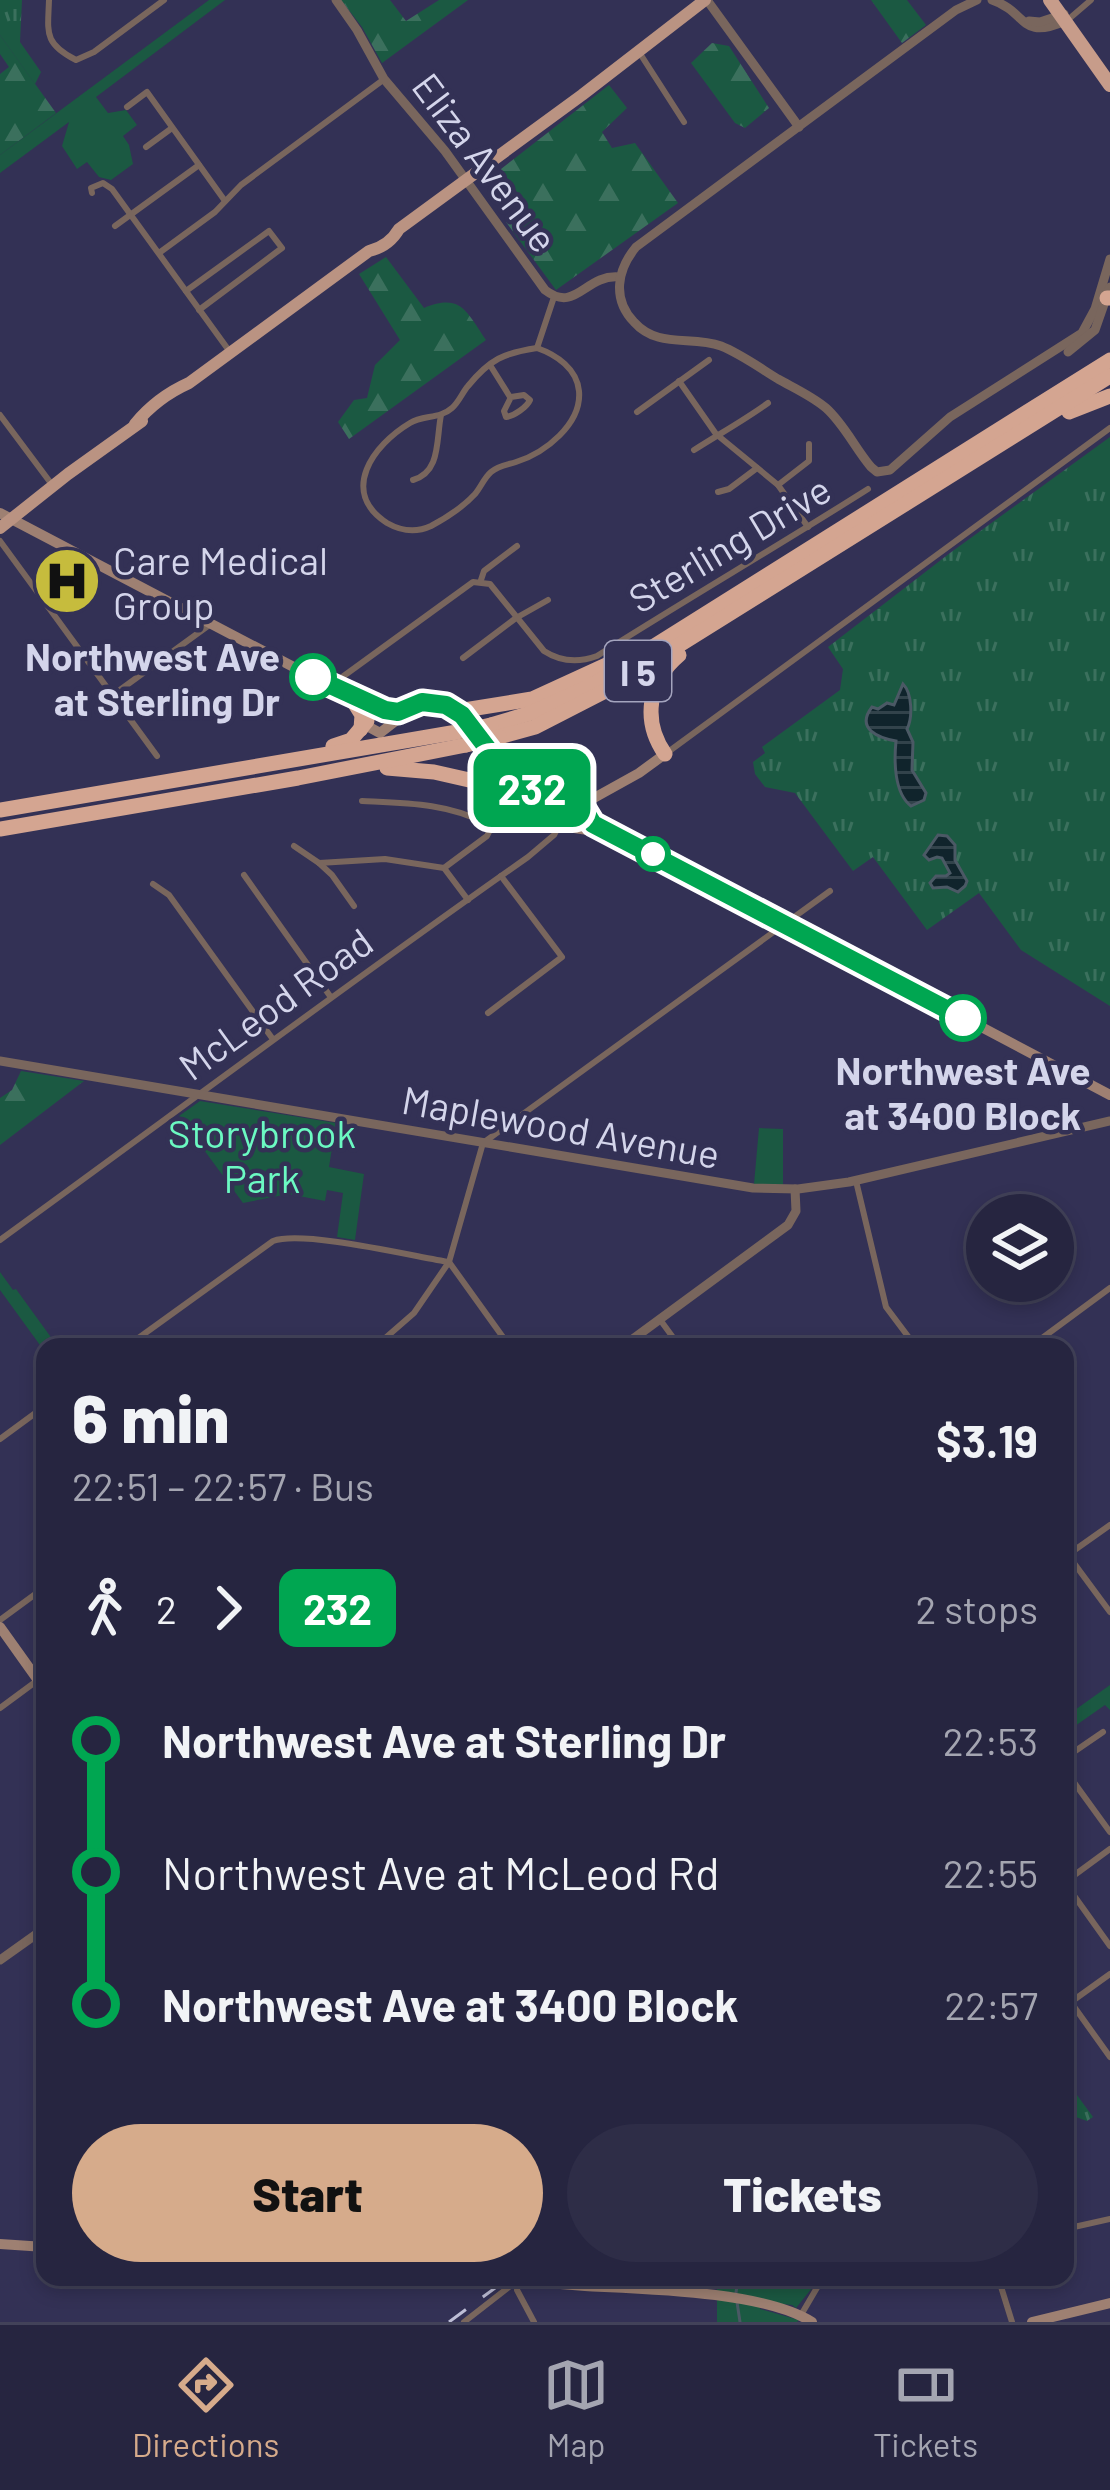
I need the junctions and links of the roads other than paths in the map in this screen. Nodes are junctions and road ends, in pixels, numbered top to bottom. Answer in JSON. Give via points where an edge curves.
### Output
{"nodes":[{"id":1,"x":49,"y":0,"type":"edge"},
{"id":2,"x":164,"y":0,"type":"edge"},
{"id":3,"x":335,"y":0,"type":"edge"},
{"id":4,"x":706,"y":0,"type":"edge"},
{"id":5,"x":977,"y":0,"type":"edge"},
{"id":6,"x":992,"y":0,"type":"edge"},
{"id":7,"x":1091,"y":0,"type":"edge"},
{"id":8,"x":1063,"y":11,"type":"edge"},
{"id":9,"x":639,"y":52,"type":"junction"},
{"id":10,"x":1110,"y":75,"type":"edge"},
{"id":11,"x":385,"y":79,"type":"junction"},
{"id":12,"x":1110,"y":85,"type":"edge"},
{"id":13,"x":127,"y":107,"type":"dead end"},
{"id":14,"x":684,"y":122,"type":"dead end"},
{"id":15,"x":799,"y":127,"type":"junction"},
{"id":16,"x":172,"y":128,"type":"junction"},
{"id":17,"x":146,"y":147,"type":"dead end"},
{"id":18,"x":199,"y":165,"type":"junction"},
{"id":19,"x":466,"y":180,"type":"junction"},
{"id":20,"x":92,"y":193,"type":"dead end"},
{"id":21,"x":225,"y":201,"type":"junction"},
{"id":22,"x":131,"y":215,"type":"junction"},
{"id":23,"x":116,"y":226,"type":"dead end"},
{"id":24,"x":159,"y":253,"type":"junction"},
{"id":25,"x":1110,"y":260,"type":"edge"},
{"id":26,"x":619,"y":277,"type":"junction"},
{"id":27,"x":186,"y":291,"type":"junction"},
{"id":28,"x":554,"y":297,"type":"junction"},
{"id":29,"x":1105,"y":298,"type":"edge"},
{"id":30,"x":199,"y":310,"type":"junction"},
{"id":31,"x":1110,"y":347,"type":"edge"},
{"id":32,"x":537,"y":348,"type":"junction"},
{"id":33,"x":230,"y":353,"type":"junction"},
{"id":34,"x":709,"y":360,"type":"dead end"},
{"id":35,"x":1110,"y":360,"type":"edge"},
{"id":36,"x":490,"y":364,"type":"junction"},
{"id":37,"x":1110,"y":376,"type":"edge"},
{"id":38,"x":679,"y":381,"type":"junction"},
{"id":39,"x":1110,"y":396,"type":"edge"},
{"id":40,"x":511,"y":398,"type":"junction"},
{"id":41,"x":768,"y":403,"type":"dead end"},
{"id":42,"x":637,"y":412,"type":"dead end"},
{"id":43,"x":0,"y":415,"type":"edge"},
{"id":44,"x":441,"y":416,"type":"junction"},
{"id":45,"x":1110,"y":428,"type":"edge"},
{"id":46,"x":716,"y":434,"type":"junction"},
{"id":47,"x":809,"y":444,"type":"dead end"},
{"id":48,"x":694,"y":450,"type":"dead end"},
{"id":49,"x":965,"y":467,"type":"junction"},
{"id":50,"x":757,"y":468,"type":"junction"},
{"id":51,"x":930,"y":472,"type":"junction"},
{"id":52,"x":413,"y":480,"type":"dead end"},
{"id":53,"x":778,"y":485,"type":"junction"},
{"id":54,"x":49,"y":487,"type":"junction"},
{"id":55,"x":868,"y":489,"type":"dead end"},
{"id":56,"x":718,"y":491,"type":"dead end"},
{"id":57,"x":3,"y":519,"type":"edge"},
{"id":58,"x":808,"y":527,"type":"junction"},
{"id":59,"x":0,"y":541,"type":"edge"},
{"id":60,"x":61,"y":544,"type":"junction"},
{"id":61,"x":517,"y":547,"type":"dead end"},
{"id":62,"x":481,"y":581,"type":"junction"},
{"id":63,"x":770,"y":589,"type":"junction"},
{"id":64,"x":548,"y":600,"type":"dead end"},
{"id":65,"x":715,"y":606,"type":"junction"},
{"id":66,"x":516,"y":618,"type":"junction"},
{"id":67,"x":212,"y":622,"type":"junction"},
{"id":68,"x":463,"y":658,"type":"dead end"},
{"id":69,"x":334,"y":687,"type":"junction"},
{"id":70,"x":112,"y":695,"type":"junction"},
{"id":71,"x":352,"y":699,"type":"joint"},
{"id":72,"x":383,"y":710,"type":"junction"},
{"id":73,"x":458,"y":711,"type":"junction"},
{"id":74,"x":365,"y":724,"type":"junction"},
{"id":75,"x":390,"y":726,"type":"junction"},
{"id":76,"x":495,"y":731,"type":"junction"},
{"id":77,"x":465,"y":734,"type":"junction"},
{"id":78,"x":665,"y":754,"type":"junction"},
{"id":79,"x":158,"y":756,"type":"dead end"},
{"id":80,"x":207,"y":774,"type":"junction"},
{"id":81,"x":298,"y":778,"type":"junction"},
{"id":82,"x":510,"y":778,"type":"junction"},
{"id":83,"x":604,"y":793,"type":"junction"},
{"id":84,"x":531,"y":794,"type":"junction"},
{"id":85,"x":362,"y":801,"type":"dead end"},
{"id":86,"x":574,"y":804,"type":"junction"},
{"id":87,"x":0,"y":809,"type":"edge"},
{"id":88,"x":575,"y":820,"type":"junction"},
{"id":89,"x":0,"y":830,"type":"edge"},
{"id":90,"x":294,"y":847,"type":"dead end"},
{"id":91,"x":319,"y":863,"type":"junction"},
{"id":92,"x":445,"y":868,"type":"junction"},
{"id":93,"x":244,"y":874,"type":"dead end"},
{"id":94,"x":501,"y":876,"type":"junction"},
{"id":95,"x":153,"y":884,"type":"dead end"},
{"id":96,"x":830,"y":891,"type":"dead end"},
{"id":97,"x":468,"y":901,"type":"junction"},
{"id":98,"x":354,"y":906,"type":"dead end"},
{"id":99,"x":785,"y":924,"type":"junction"},
{"id":100,"x":330,"y":997,"type":"junction"},
{"id":101,"x":488,"y":1013,"type":"dead end"},
{"id":102,"x":272,"y":1038,"type":"junction"},
{"id":103,"x":0,"y":1061,"type":"edge"},
{"id":104,"x":1110,"y":1095,"type":"edge"},
{"id":105,"x":199,"y":1096,"type":"junction"},
{"id":106,"x":1110,"y":1121,"type":"edge"},
{"id":107,"x":483,"y":1143,"type":"junction"},
{"id":108,"x":856,"y":1181,"type":"junction"},
{"id":109,"x":795,"y":1189,"type":"junction"},
{"id":110,"x":0,"y":1240,"type":"edge"},
{"id":111,"x":449,"y":1262,"type":"junction"},
{"id":112,"x":1110,"y":1288,"type":"edge"},
{"id":113,"x":660,"y":1319,"type":"junction"},
{"id":114,"x":138,"y":1338,"type":"edge"},
{"id":115,"x":385,"y":1338,"type":"edge"},
{"id":116,"x":504,"y":1338,"type":"edge"},
{"id":117,"x":634,"y":1338,"type":"edge"},
{"id":118,"x":674,"y":1338,"type":"edge"},
{"id":119,"x":909,"y":1338,"type":"edge"},
{"id":120,"x":1042,"y":1338,"type":"edge"},
{"id":121,"x":36,"y":1413,"type":"edge"},
{"id":122,"x":0,"y":1439,"type":"edge"},
{"id":123,"x":1110,"y":1525,"type":"edge"},
{"id":124,"x":1074,"y":1549,"type":"edge"},
{"id":125,"x":1074,"y":1565,"type":"edge"},
{"id":126,"x":36,"y":1594,"type":"edge"},
{"id":127,"x":1110,"y":1612,"type":"edge"},
{"id":128,"x":0,"y":1624,"type":"edge"},
{"id":129,"x":36,"y":1676,"type":"edge"},
{"id":130,"x":36,"y":1688,"type":"edge"},
{"id":131,"x":0,"y":1708,"type":"edge"},
{"id":132,"x":1103,"y":1732,"type":"dead end"},
{"id":133,"x":1074,"y":1752,"type":"edge"},
{"id":134,"x":1074,"y":1782,"type":"edge"},
{"id":135,"x":1110,"y":1832,"type":"edge"},
{"id":136,"x":1110,"y":1849,"type":"edge"},
{"id":137,"x":1074,"y":1875,"type":"edge"},
{"id":138,"x":1074,"y":1895,"type":"edge"},
{"id":139,"x":36,"y":1934,"type":"edge"},
{"id":140,"x":1110,"y":1946,"type":"edge"},
{"id":141,"x":0,"y":1960,"type":"edge"},
{"id":142,"x":1110,"y":1973,"type":"edge"},
{"id":143,"x":1074,"y":1994,"type":"edge"},
{"id":144,"x":1074,"y":2006,"type":"edge"},
{"id":145,"x":1110,"y":2057,"type":"edge"},
{"id":146,"x":1110,"y":2219,"type":"edge"},
{"id":147,"x":1074,"y":2227,"type":"edge"},
{"id":148,"x":0,"y":2244,"type":"edge"},
{"id":149,"x":36,"y":2246,"type":"edge"},
{"id":150,"x":510,"y":2286,"type":"edge"},
{"id":151,"x":517,"y":2286,"type":"edge"},
{"id":152,"x":670,"y":2286,"type":"edge"},
{"id":153,"x":818,"y":2286,"type":"edge"},
{"id":154,"x":1001,"y":2286,"type":"edge"},
{"id":155,"x":1110,"y":2303,"type":"edge"},
{"id":156,"x":806,"y":2319,"type":"edge"},
{"id":157,"x":464,"y":2322,"type":"edge"},
{"id":158,"x":534,"y":2322,"type":"edge"},
{"id":159,"x":1012,"y":2322,"type":"edge"},
{"id":160,"x":1032,"y":2322,"type":"edge"}],
"edges":[{"from":1,"to":2,"type":"street","via":[[50,39],[76,60]]},
{"from":3,"to":11,"type":"street","name":"Eliza Avenue"},
{"from":4,"to":9,"type":"main road"},
{"from":4,"to":15,"type":"street"},
{"from":5,"to":15,"type":"street"},
{"from":6,"to":8,"type":"street","via":[[1040,22]]},
{"from":7,"to":8,"type":"street"},
{"from":8,"to":10,"type":"highway"},
{"from":8,"to":12,"type":"highway"},
{"from":9,"to":14,"type":"street"},
{"from":9,"to":19,"type":"main road"},
{"from":11,"to":19,"type":"street","name":"Eliza Avenue"},
{"from":11,"to":21,"type":"street"},
{"from":13,"to":16,"type":"street","via":[[146,92]]},
{"from":15,"to":26,"type":"street","via":[[645,239]]},
{"from":16,"to":17,"type":"street"},
{"from":16,"to":18,"type":"street"},
{"from":18,"to":21,"type":"street"},
{"from":18,"to":22,"type":"street"},
{"from":19,"to":28,"type":"street","name":"Eliza Avenue"},
{"from":19,"to":33,"type":"main road"},
{"from":20,"to":22,"type":"street","via":[[103,183]]},
{"from":21,"to":24,"type":"street"},
{"from":22,"to":23,"type":"street"},
{"from":22,"to":24,"type":"street"},
{"from":24,"to":27,"type":"street"},
{"from":25,"to":29,"type":"street"},
{"from":26,"to":28,"type":"street","name":"Eliza Avenue"},
{"from":26,"to":29,"type":"street","via":[[621,300],[637,326],[666,340],[723,347],[824,406],[877,472],[890,470],[950,417],[1085,340]]},
{"from":27,"to":30,"type":"street"},
{"from":27,"to":30,"type":"street","via":[[268,231],[281,248]]},
{"from":28,"to":32,"type":"street"},
{"from":30,"to":33,"type":"street"},
{"from":31,"to":51,"type":"highway"},
{"from":32,"to":36,"type":"street"},
{"from":32,"to":44,"type":"street","via":[[574,374],[579,400],[569,425],[528,458],[496,467],[431,526],[397,528],[372,510],[363,474],[412,421]]},
{"from":33,"to":54,"type":"main road"},
{"from":34,"to":38,"type":"street"},
{"from":35,"to":51,"type":"highway","number":"I 5"},
{"from":36,"to":40,"type":"street"},
{"from":36,"to":44,"type":"street"},
{"from":37,"to":49,"type":"highway","number":"I 5"},
{"from":38,"to":42,"type":"street"},
{"from":38,"to":46,"type":"street"},
{"from":39,"to":49,"type":"highway"},
{"from":40,"to":40,"type":"street","via":[[504,411],[506,417],[530,401]]},
{"from":41,"to":46,"type":"street"},
{"from":43,"to":54,"type":"street"},
{"from":44,"to":52,"type":"street","via":[[430,471]]},
{"from":45,"to":78,"type":"street","name":"McLeod Road"},
{"from":46,"to":48,"type":"street"},
{"from":46,"to":50,"type":"street"},
{"from":47,"to":53,"type":"street","via":[[809,461]]},
{"from":49,"to":63,"type":"highway","number":"I 5"},
{"from":50,"to":53,"type":"street"},
{"from":50,"to":56,"type":"street"},
{"from":51,"to":65,"type":"highway","number":"I 5"},
{"from":53,"to":58,"type":"street"},
{"from":54,"to":57,"type":"main road"},
{"from":54,"to":60,"type":"main road","via":[[30,518]]},
{"from":55,"to":58,"type":"street","name":"Sterling Drive"},
{"from":57,"to":60,"type":"main road"},
{"from":58,"to":66,"type":"street","name":"Sterling Drive","via":[[586,660],[544,651]]},
{"from":59,"to":70,"type":"street"},
{"from":60,"to":67,"type":"main road"},
{"from":61,"to":62,"type":"street"},
{"from":62,"to":66,"type":"street","name":"Sterling Drive"},
{"from":62,"to":69,"type":"street"},
{"from":63,"to":76,"type":"highway","number":"I 5","via":[[590,700],[535,727]]},
{"from":63,"to":78,"type":"highway","via":[[660,675],[651,711]]},
{"from":64,"to":66,"type":"street"},
{"from":65,"to":73,"type":"highway","via":[[544,694]]},
{"from":65,"to":76,"type":"highway","number":"I 5","via":[[592,686]]},
{"from":66,"to":68,"type":"street"},
{"from":67,"to":69,"type":"main road"},
{"from":67,"to":70,"type":"street"},
{"from":69,"to":71,"type":"main road"},
{"from":69,"to":72,"type":"main road"},
{"from":70,"to":79,"type":"street"},
{"from":71,"to":74,"type":"highway"},
{"from":72,"to":73,"type":"main road","via":[[430,701]]},
{"from":72,"to":74,"type":"main road"},
{"from":72,"to":75,"type":"main road"},
{"from":73,"to":77,"type":"main road"},
{"from":74,"to":75,"type":"main road","via":[[376,733]]},
{"from":74,"to":80,"type":"highway","via":[[343,744]]},
{"from":75,"to":77,"type":"main road","via":[[434,706],[454,713]]},
{"from":76,"to":77,"type":"highway","number":"I 5","bridge":true},
{"from":77,"to":80,"type":"highway","number":"I 5"},
{"from":77,"to":81,"type":"highway","number":"I 5"},
{"from":77,"to":82,"type":"main road"},
{"from":78,"to":83,"type":"main road","name":"McLeod Road"},
{"from":80,"to":87,"type":"highway","number":"I 5"},
{"from":81,"to":84,"type":"highway","via":[[421,770]]},
{"from":81,"to":89,"type":"highway","number":"I 5"},
{"from":82,"to":84,"type":"main road"},
{"from":82,"to":86,"type":"main road"},
{"from":83,"to":86,"type":"main road","name":"McLeod Road"},
{"from":83,"to":88,"type":"main road","name":"McLeod Road"},
{"from":84,"to":88,"type":"main road"},
{"from":85,"to":92,"type":"street","via":[[419,804],[487,824],[487,836]]},
{"from":86,"to":88,"type":"main road"},
{"from":86,"to":88,"type":"main road","via":[[564,808]]},
{"from":88,"to":94,"type":"street","name":"McLeod Road"},
{"from":88,"to":99,"type":"main road"},
{"from":90,"to":91,"type":"street"},
{"from":91,"to":92,"type":"street"},
{"from":91,"to":98,"type":"street"},
{"from":92,"to":97,"type":"street"},
{"from":93,"to":100,"type":"street"},
{"from":94,"to":97,"type":"street","name":"McLeod Road"},
{"from":94,"to":101,"type":"street","via":[[562,957]]},
{"from":95,"to":102,"type":"street"},
{"from":96,"to":99,"type":"street"},
{"from":97,"to":100,"type":"street","name":"McLeod Road"},
{"from":99,"to":104,"type":"main road"},
{"from":99,"to":107,"type":"street"},
{"from":100,"to":102,"type":"street","name":"McLeod Road"},
{"from":102,"to":105,"type":"street","name":"McLeod Road"},
{"from":103,"to":105,"type":"street","name":"Maplewood Avenue"},
{"from":105,"to":107,"type":"street","name":"Maplewood Avenue"},
{"from":105,"to":110,"type":"street","name":"McLeod Road"},
{"from":106,"to":108,"type":"street","name":"Maplewood Avenue"},
{"from":107,"to":109,"type":"street","name":"Maplewood Avenue","via":[[736,1187]]},
{"from":107,"to":111,"type":"street"},
{"from":108,"to":109,"type":"street","name":"Maplewood Avenue"},
{"from":108,"to":119,"type":"street","via":[[886,1307]]},
{"from":109,"to":113,"type":"street","via":[[788,1225]]},
{"from":111,"to":114,"type":"street","via":[[283,1237]]},
{"from":111,"to":115,"type":"street"},
{"from":111,"to":116,"type":"street"},
{"from":112,"to":120,"type":"street"},
{"from":113,"to":117,"type":"street"},
{"from":113,"to":118,"type":"street"},
{"from":121,"to":122,"type":"street"},
{"from":123,"to":124,"type":"street"},
{"from":125,"to":127,"type":"street"},
{"from":126,"to":128,"type":"street"},
{"from":128,"to":129,"type":"main road"},
{"from":130,"to":131,"type":"street"},
{"from":132,"to":133,"type":"street"},
{"from":134,"to":135,"type":"street"},
{"from":136,"to":137,"type":"street"},
{"from":138,"to":140,"type":"street"},
{"from":139,"to":141,"type":"street"},
{"from":142,"to":143,"type":"street"},
{"from":144,"to":145,"type":"street"},
{"from":146,"to":147,"type":"street"},
{"from":148,"to":149,"type":"main road"},
{"from":150,"to":157,"type":"street"},
{"from":151,"to":158,"type":"street"},
{"from":152,"to":156,"type":"main road"},
{"from":153,"to":156,"type":"street"},
{"from":154,"to":159,"type":"street"},
{"from":155,"to":160,"type":"main road"}]}
